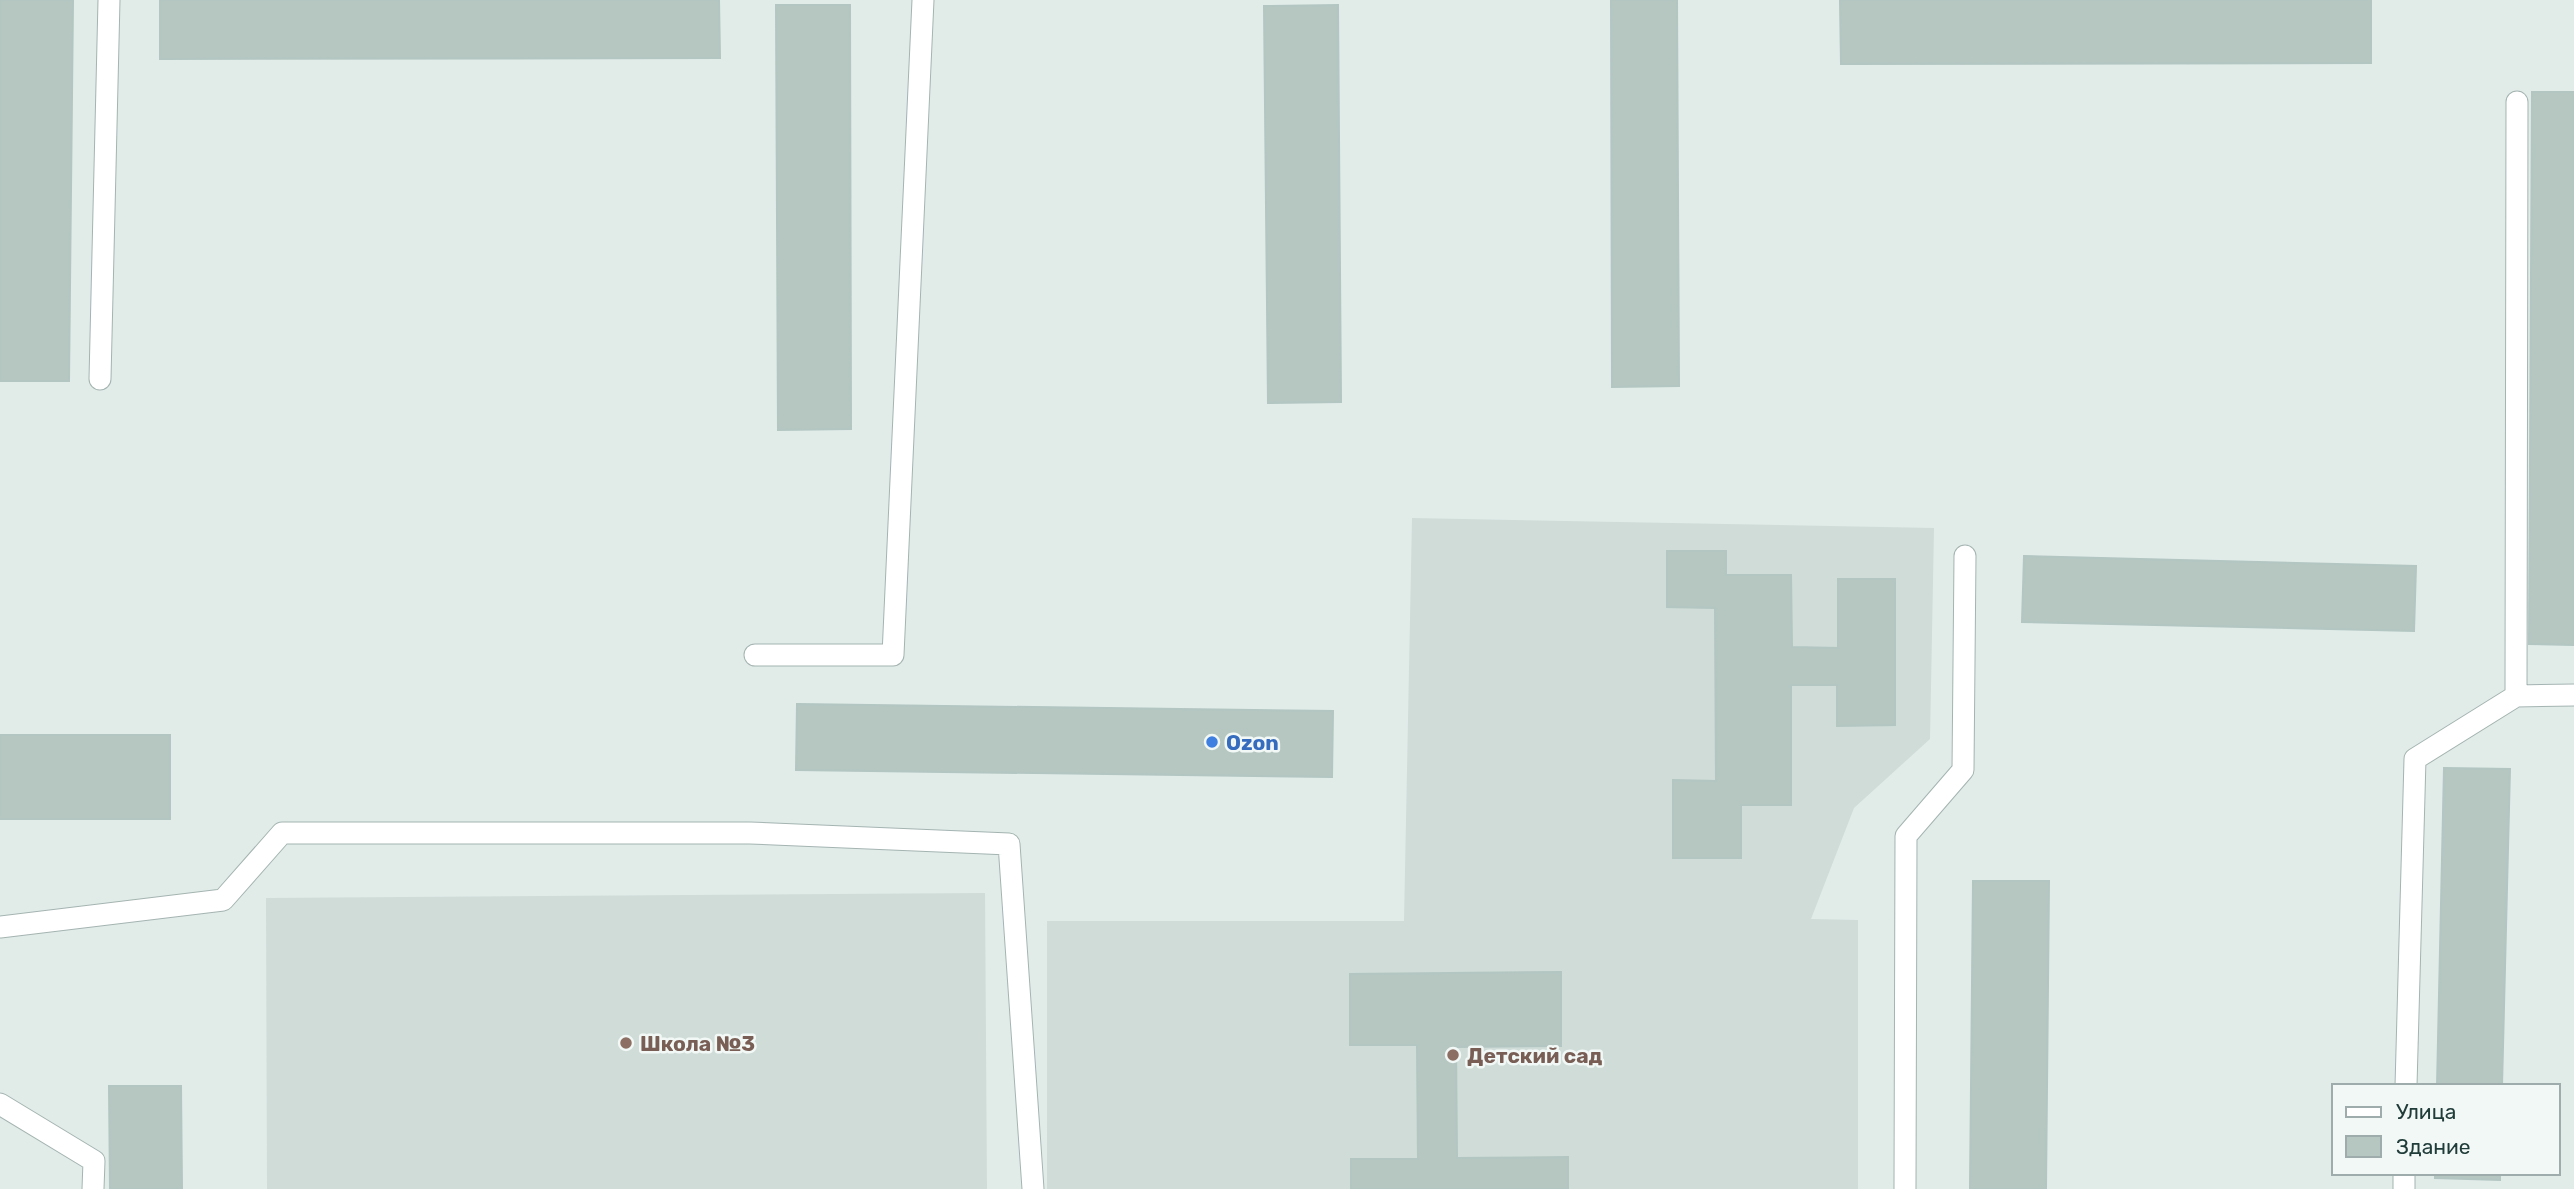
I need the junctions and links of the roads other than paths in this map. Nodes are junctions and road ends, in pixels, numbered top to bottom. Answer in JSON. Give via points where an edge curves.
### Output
{"nodes":[{"id":1,"x":109,"y":0,"type":"edge"},
{"id":2,"x":923,"y":0,"type":"edge"},
{"id":3,"x":2517,"y":102,"type":"dead end"},
{"id":4,"x":100,"y":379,"type":"dead end"},
{"id":5,"x":1965,"y":556,"type":"dead end"},
{"id":6,"x":755,"y":655,"type":"dead end"},
{"id":7,"x":2574,"y":695,"type":"edge"},
{"id":8,"x":2516,"y":696,"type":"junction"},
{"id":9,"x":0,"y":927,"type":"edge"},
{"id":10,"x":2406,"y":1084,"type":"edge"},
{"id":11,"x":0,"y":1104,"type":"edge"},
{"id":12,"x":93,"y":1189,"type":"edge"},
{"id":13,"x":1033,"y":1189,"type":"edge"},
{"id":14,"x":1905,"y":1189,"type":"edge"}],
"edges":[{"from":1,"to":4,"type":"lane"},
{"from":2,"to":6,"type":"lane","via":[[893,655]]},
{"from":3,"to":8,"type":"lane"},
{"from":5,"to":14,"type":"lane","via":[[1963,770],[1906,836]]},
{"from":7,"to":8,"type":"lane"},
{"from":8,"to":10,"type":"lane","via":[[2415,759]]},
{"from":9,"to":13,"type":"lane","via":[[223,900],[282,833],[750,833],[1009,844]]},
{"from":11,"to":12,"type":"lane","via":[[94,1161]]}]}
